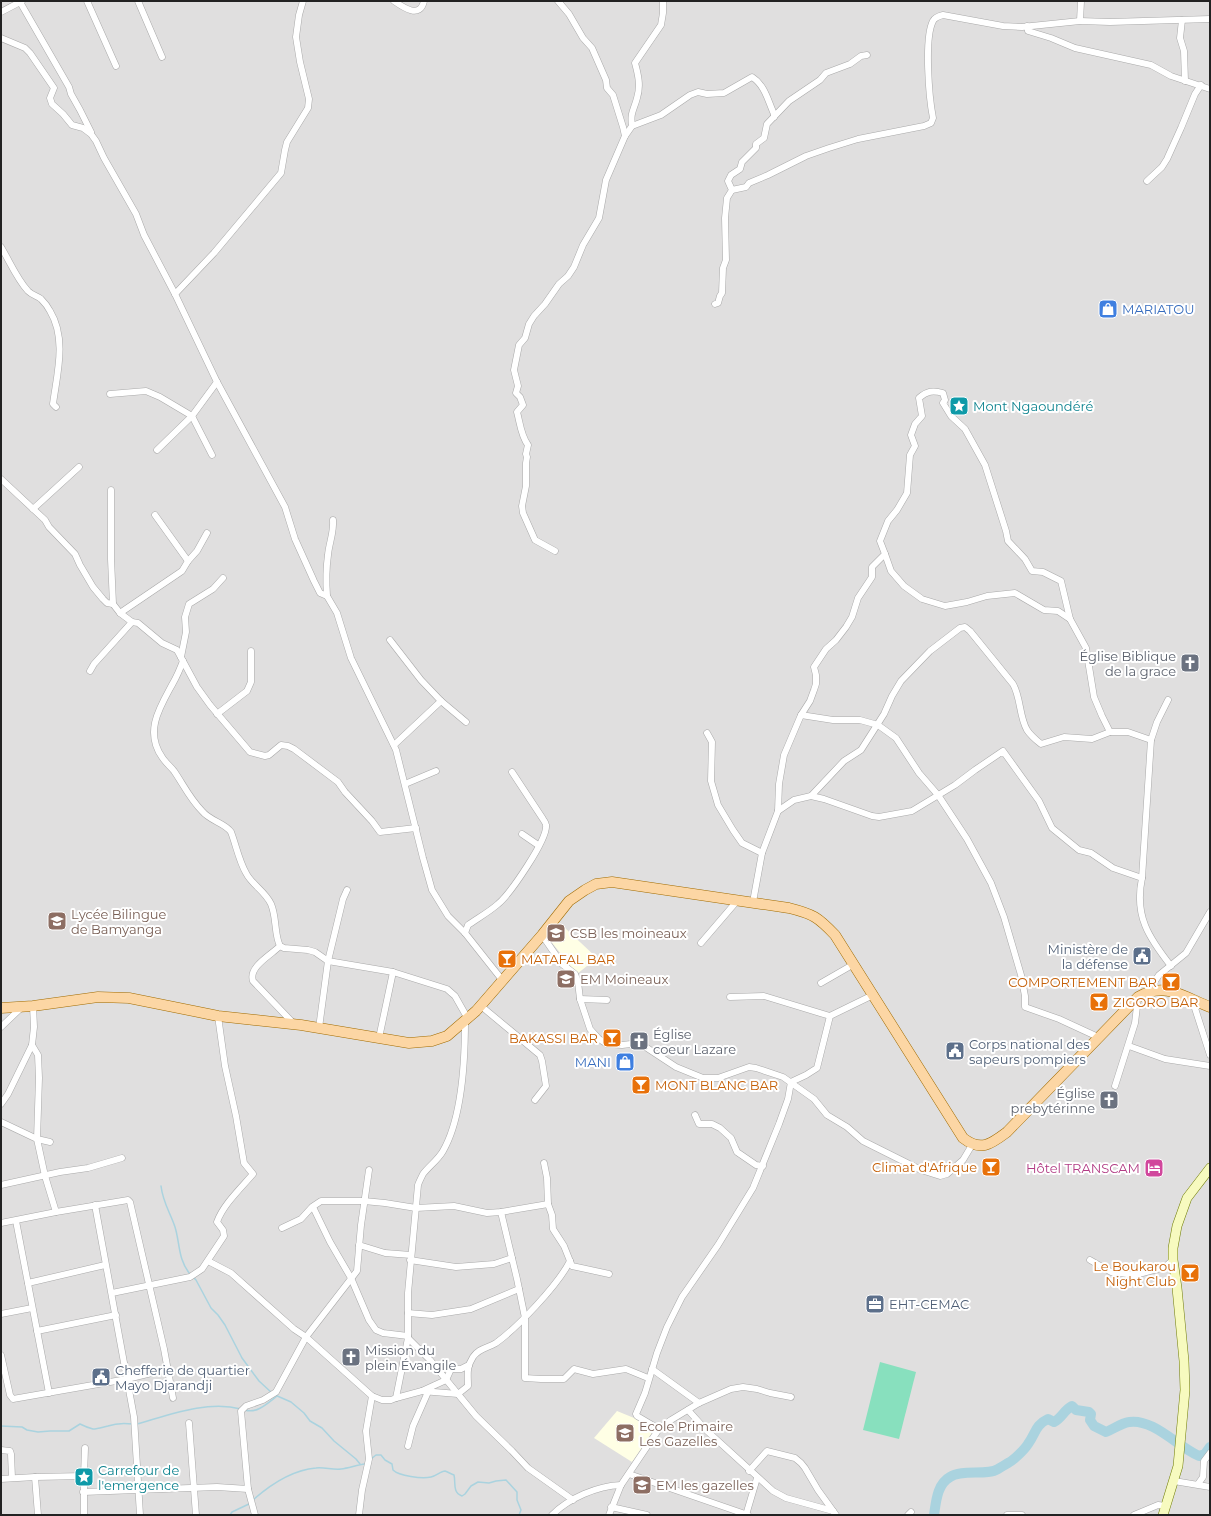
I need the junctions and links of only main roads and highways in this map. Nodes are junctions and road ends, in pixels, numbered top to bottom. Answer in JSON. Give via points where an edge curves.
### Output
{"nodes":[{"id":1,"x":1210,"y":1007,"type":"edge"},
{"id":2,"x":1,"y":1008,"type":"edge"}],
"edges":[{"from":1,"to":2,"type":"main road","via":[[1161,989],[1138,996],[1007,1132],[987,1145],[972,1144],[963,1138],[854,964],[835,935],[821,920],[795,909],[612,882],[596,884],[570,901],[481,1006],[446,1036],[432,1041],[409,1043],[295,1024],[218,1016],[129,998],[98,997]]}]}
